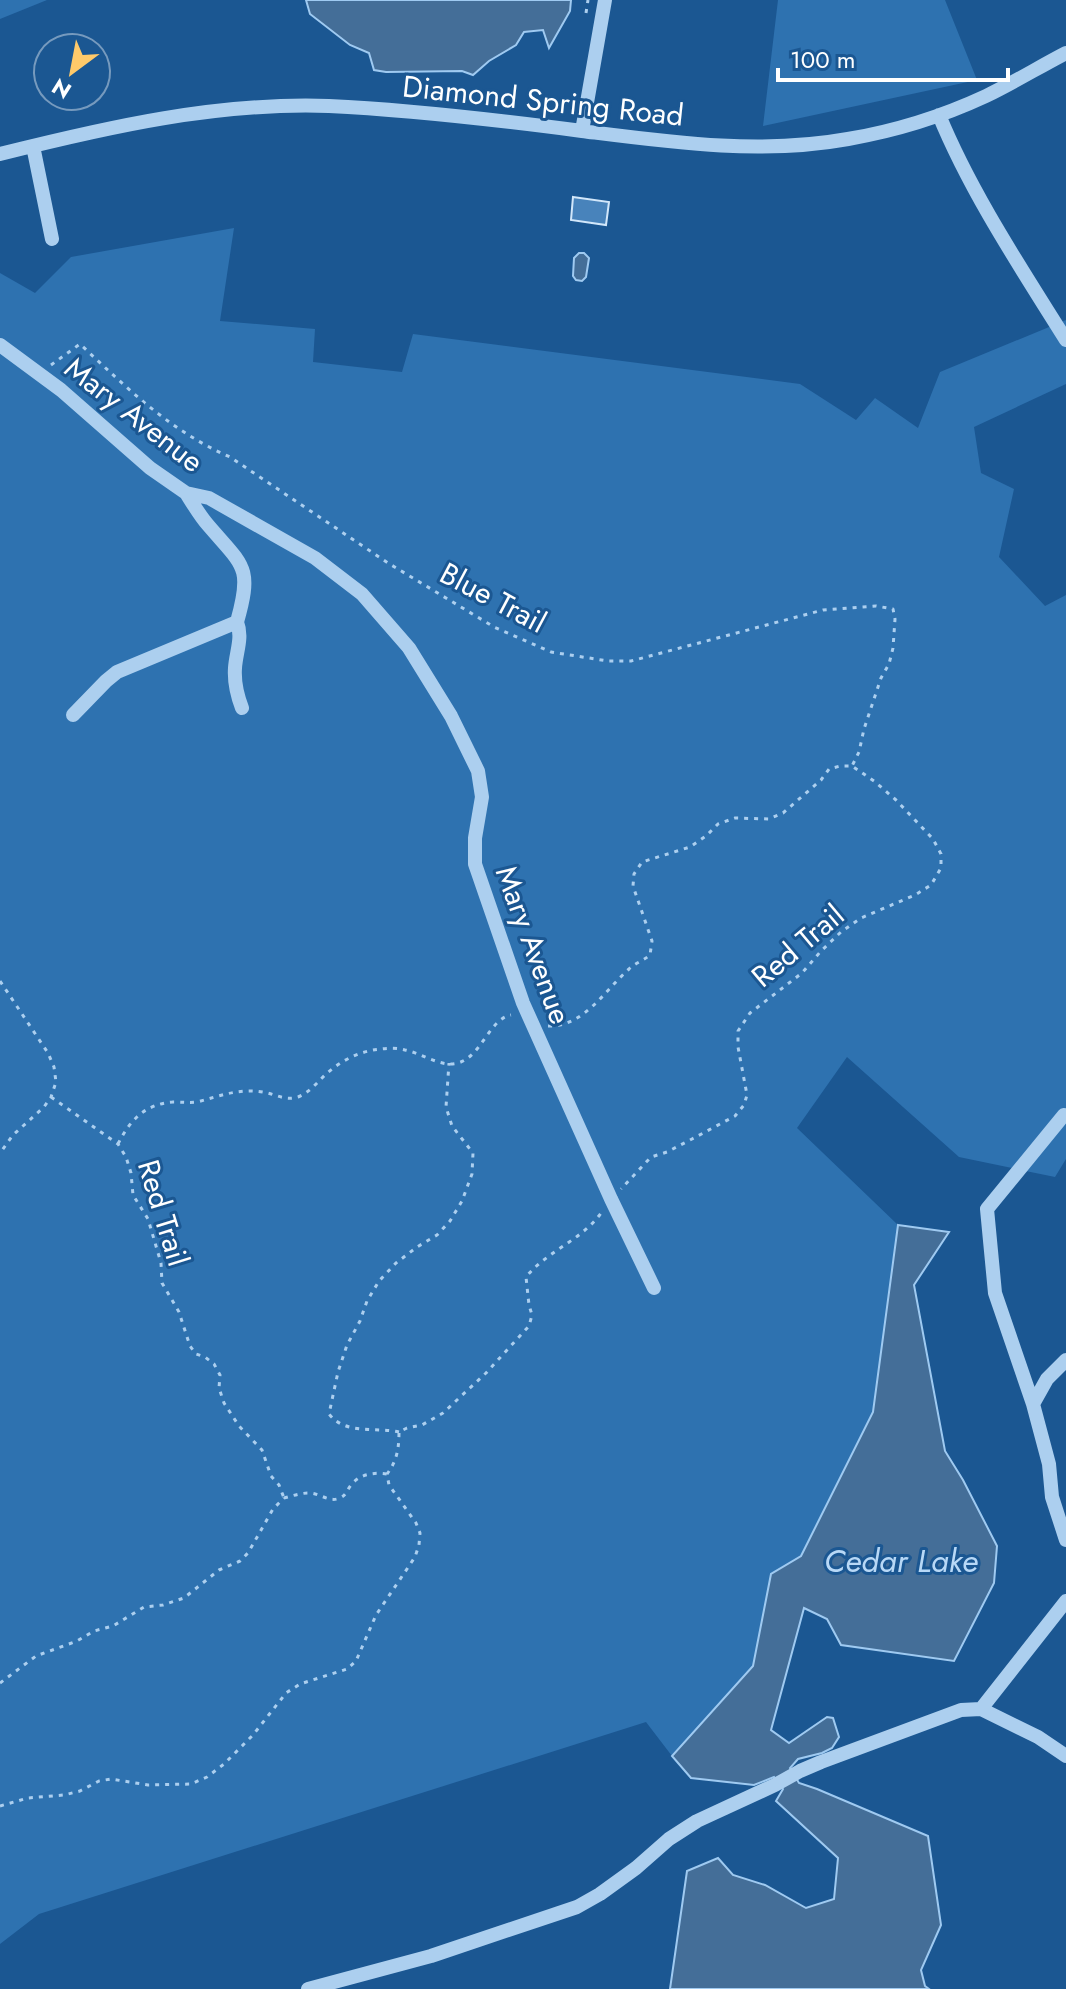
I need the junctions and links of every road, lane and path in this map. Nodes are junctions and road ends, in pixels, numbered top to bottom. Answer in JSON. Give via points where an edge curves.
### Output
{"nodes":[{"id":1,"x":605,"y":0,"type":"edge"},
{"id":2,"x":1066,"y":53,"type":"edge"},
{"id":3,"x":939,"y":115,"type":"junction"},
{"id":4,"x":582,"y":131,"type":"junction"},
{"id":5,"x":33,"y":146,"type":"junction"},
{"id":6,"x":0,"y":154,"type":"edge"},
{"id":7,"x":52,"y":239,"type":"dead end"},
{"id":8,"x":1066,"y":340,"type":"edge"},
{"id":9,"x":0,"y":345,"type":"edge"},
{"id":10,"x":35,"y":371,"type":"junction"},
{"id":11,"x":186,"y":493,"type":"junction"},
{"id":12,"x":237,"y":622,"type":"junction"},
{"id":13,"x":242,"y":708,"type":"dead end"},
{"id":14,"x":73,"y":715,"type":"dead end"},
{"id":15,"x":852,"y":766,"type":"junction"},
{"id":16,"x":0,"y":981,"type":"edge"},
{"id":17,"x":530,"y":1017,"type":"junction"},
{"id":18,"x":449,"y":1063,"type":"junction"},
{"id":19,"x":51,"y":1097,"type":"junction"},
{"id":20,"x":1064,"y":1115,"type":"edge"},
{"id":21,"x":118,"y":1144,"type":"junction"},
{"id":22,"x":0,"y":1153,"type":"edge"},
{"id":23,"x":611,"y":1199,"type":"junction"},
{"id":24,"x":654,"y":1288,"type":"dead end"},
{"id":25,"x":1066,"y":1360,"type":"edge"},
{"id":26,"x":1033,"y":1404,"type":"junction"},
{"id":27,"x":399,"y":1432,"type":"junction"},
{"id":28,"x":387,"y":1474,"type":"junction"},
{"id":29,"x":284,"y":1498,"type":"junction"},
{"id":30,"x":1066,"y":1540,"type":"edge"},
{"id":31,"x":1066,"y":1601,"type":"edge"},
{"id":32,"x":0,"y":1683,"type":"edge"},
{"id":33,"x":981,"y":1709,"type":"junction"},
{"id":34,"x":1066,"y":1756,"type":"edge"},
{"id":35,"x":0,"y":1806,"type":"edge"},
{"id":36,"x":308,"y":1989,"type":"edge"}],
"edges":[{"from":1,"to":4,"type":"street"},
{"from":2,"to":3,"type":"street","name":"Diamond Spring Road"},
{"from":3,"to":4,"type":"street","name":"Diamond Spring Road","via":[[847,140],[771,146]]},
{"from":3,"to":8,"type":"street","via":[[966,174]]},
{"from":4,"to":5,"type":"street","name":"Diamond Spring Road","via":[[443,114],[269,107],[167,117]]},
{"from":5,"to":6,"type":"street","name":"Diamond Spring Road"},
{"from":5,"to":7,"type":"street"},
{"from":9,"to":10,"type":"street","name":"Mary Avenue"},
{"from":10,"to":11,"type":"street","name":"Mary Avenue"},
{"from":10,"to":15,"type":"path","name":"Blue Trail","via":[[80,344],[125,387],[204,446],[230,457],[494,627],[551,652],[631,661],[823,610],[893,609],[889,664]]},
{"from":11,"to":12,"type":"street","via":[[244,573]]},
{"from":11,"to":17,"type":"street","name":"Mary Avenue","via":[[209,498],[315,558],[362,594],[409,648],[478,771],[482,797],[475,864]]},
{"from":12,"to":13,"type":"street","via":[[235,668]]},
{"from":12,"to":14,"type":"street","via":[[117,672]]},
{"from":15,"to":17,"type":"path","via":[[829,769],[783,813],[769,819],[735,818],[718,824],[690,847],[642,862],[633,886],[652,941],[650,955],[565,1024],[550,1027]]},
{"from":15,"to":23,"type":"path","name":"Red Trail","via":[[896,800],[933,839],[941,868],[931,885],[841,932],[802,973],[750,1013],[738,1031],[744,1105],[719,1125],[651,1157]]},
{"from":16,"to":19,"type":"path","via":[[48,1053],[56,1082]]},
{"from":17,"to":18,"type":"path","via":[[505,1016],[473,1053]]},
{"from":17,"to":23,"type":"street","name":"Mary Avenue"},
{"from":18,"to":21,"type":"path","name":"Red Trail","via":[[403,1049],[364,1052],[332,1069],[299,1097],[236,1091],[151,1107],[138,1114]]},
{"from":18,"to":27,"type":"path","via":[[446,1107],[452,1126],[473,1153],[472,1174],[450,1221],[379,1281],[347,1345],[330,1404],[329,1414],[344,1426]]},
{"from":19,"to":21,"type":"path"},
{"from":19,"to":22,"type":"path"},
{"from":20,"to":26,"type":"street","via":[[987,1209],[995,1293]]},
{"from":21,"to":29,"type":"path","name":"Red Trail","via":[[131,1173],[133,1195],[148,1219],[162,1283],[190,1346],[214,1364],[224,1403],[262,1450]]},
{"from":23,"to":24,"type":"street","name":"Mary Avenue"},
{"from":23,"to":27,"type":"path","name":"Red Trail","via":[[597,1219],[526,1277],[529,1326],[504,1355],[443,1413]]},
{"from":25,"to":26,"type":"street"},
{"from":26,"to":30,"type":"street"},
{"from":27,"to":28,"type":"path","via":[[396,1460]]},
{"from":28,"to":29,"type":"path","via":[[366,1475],[333,1500],[304,1493]]},
{"from":28,"to":35,"type":"path","via":[[416,1523],[419,1545],[347,1669],[286,1693],[253,1735],[199,1781],[148,1785],[111,1779],[64,1795]]},
{"from":29,"to":32,"type":"path","via":[[240,1561],[219,1570],[184,1598],[144,1607],[113,1626],[36,1656]]},
{"from":31,"to":33,"type":"street"},
{"from":33,"to":34,"type":"street"},
{"from":33,"to":36,"type":"street","via":[[961,1710],[800,1771],[697,1821],[577,1907],[431,1956]]}]}
